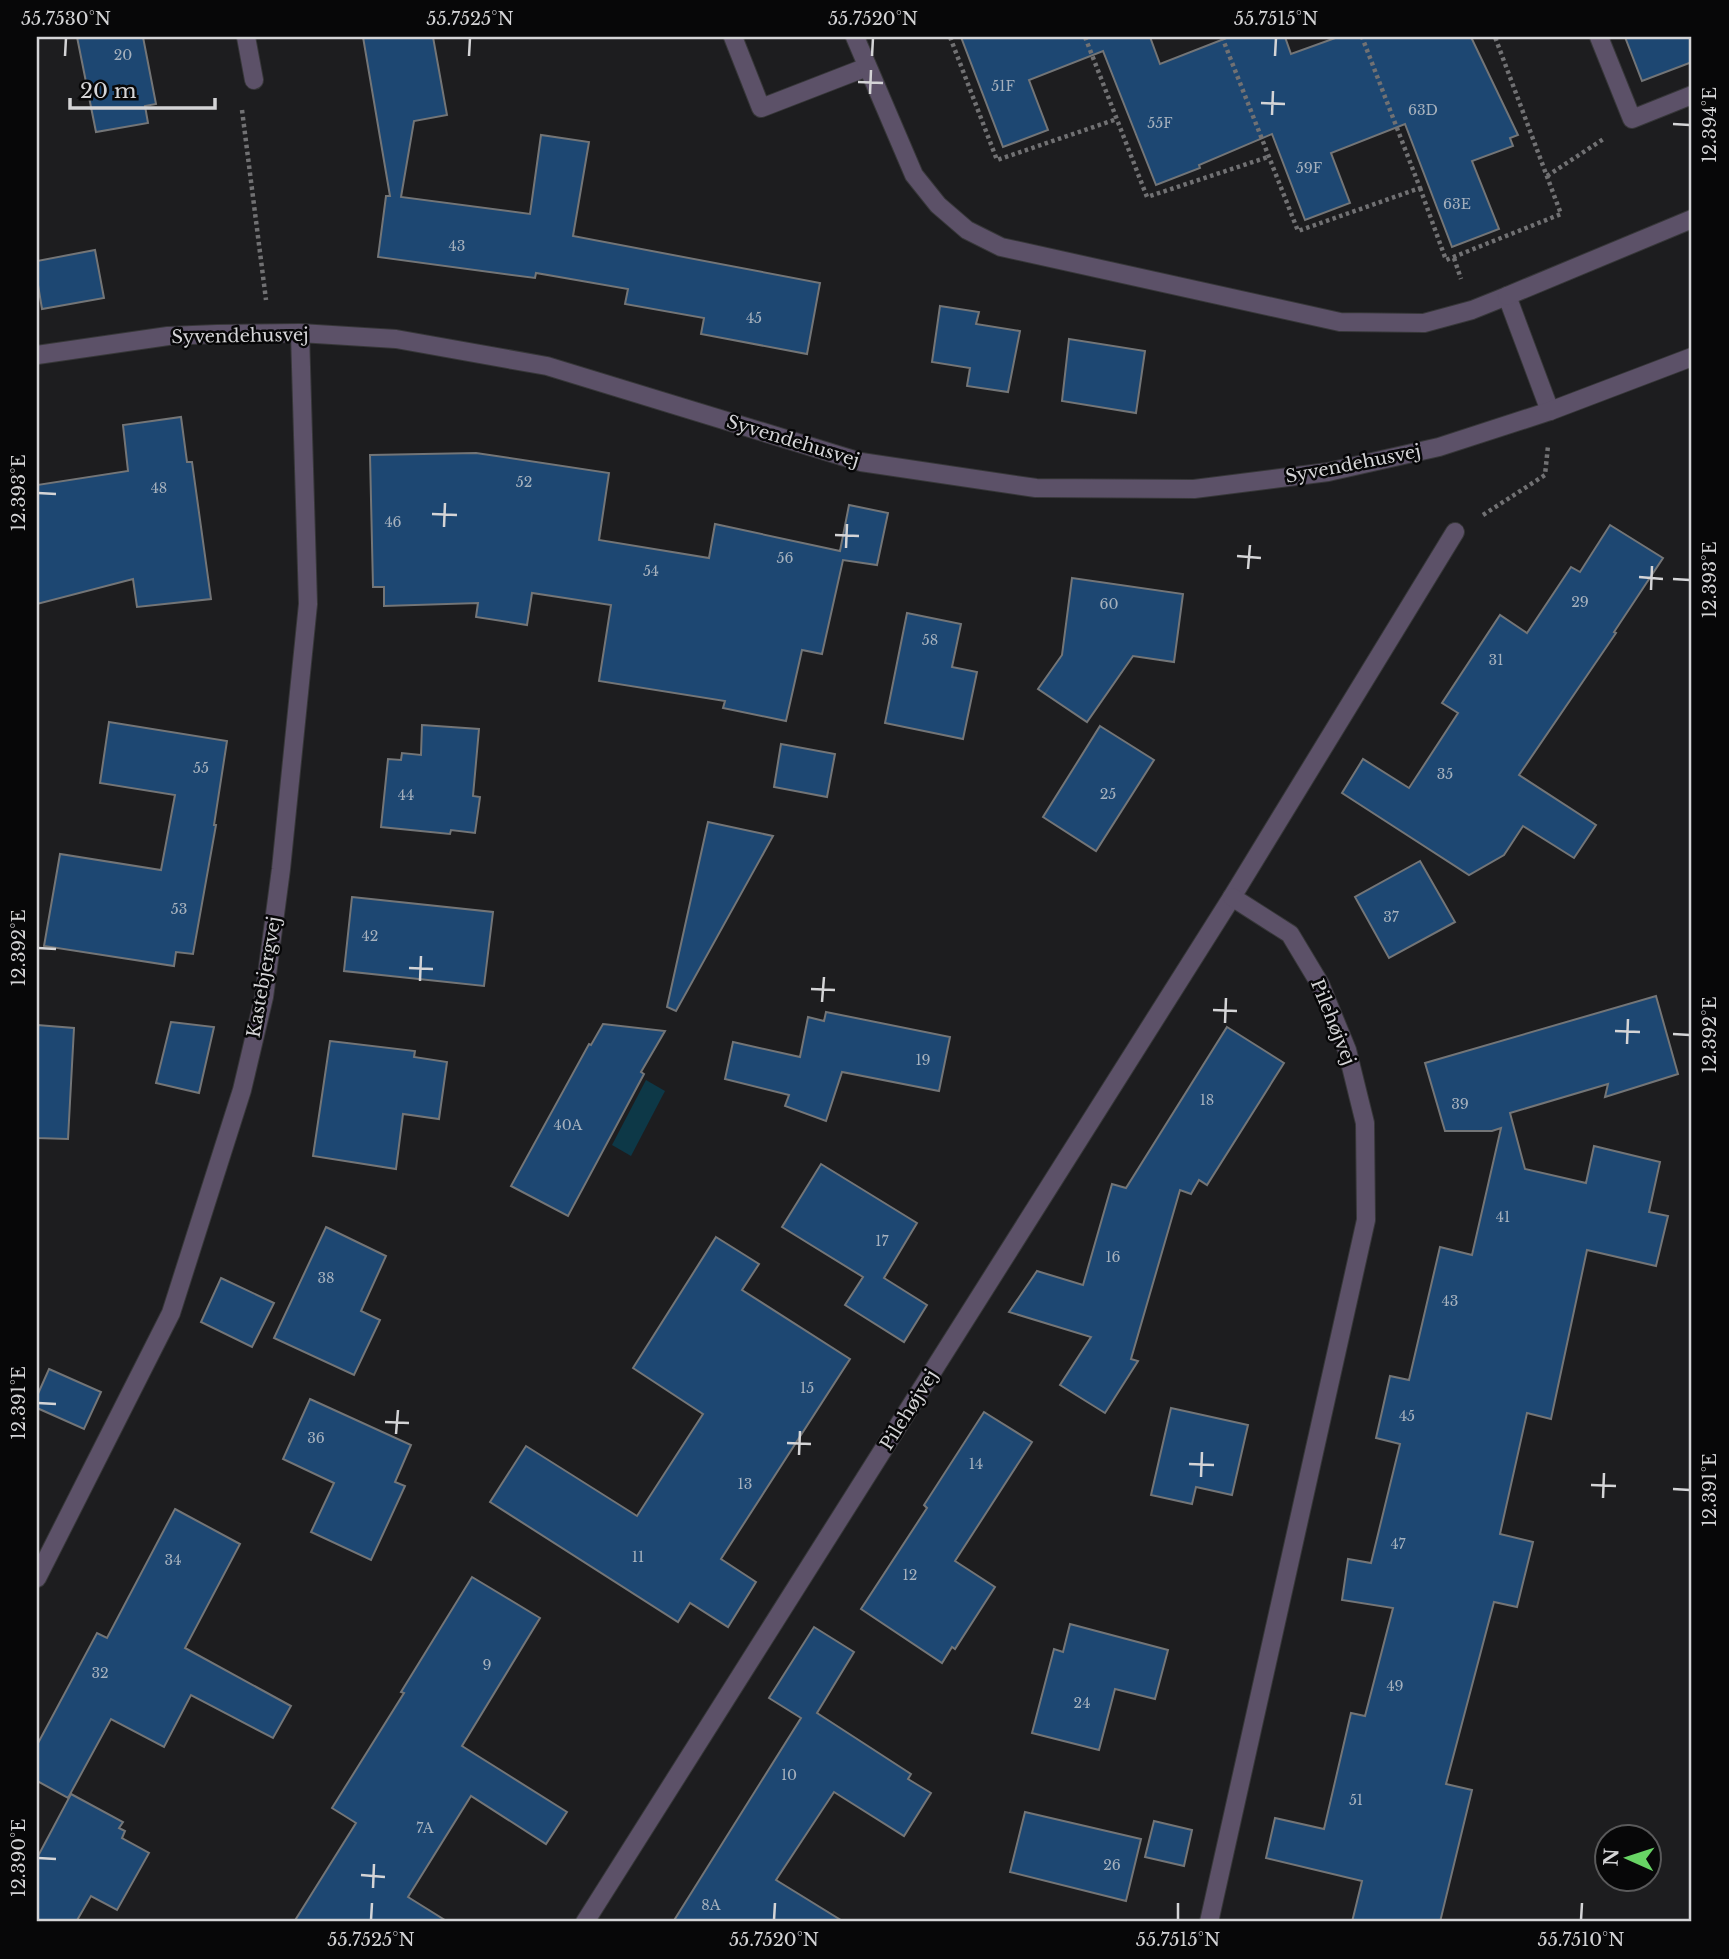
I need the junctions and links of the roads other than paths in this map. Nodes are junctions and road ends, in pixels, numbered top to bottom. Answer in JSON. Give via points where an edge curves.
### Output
{"nodes":[{"id":1,"x":246,"y":37,"type":"edge"},
{"id":2,"x":733,"y":37,"type":"edge"},
{"id":3,"x":855,"y":37,"type":"edge"},
{"id":4,"x":1599,"y":37,"type":"edge"},
{"id":5,"x":867,"y":66,"type":"junction"},
{"id":6,"x":254,"y":80,"type":"road end"},
{"id":7,"x":1692,"y":95,"type":"edge"},
{"id":8,"x":1692,"y":219,"type":"edge"},
{"id":9,"x":1507,"y":296,"type":"junction"},
{"id":10,"x":300,"y":333,"type":"junction"},
{"id":11,"x":37,"y":355,"type":"edge"},
{"id":12,"x":1692,"y":357,"type":"edge"},
{"id":13,"x":1550,"y":411,"type":"junction"},
{"id":14,"x":1455,"y":532,"type":"road end"},
{"id":15,"x":1232,"y":897,"type":"junction"},
{"id":16,"x":37,"y":1578,"type":"edge"},
{"id":17,"x":585,"y":1922,"type":"edge"},
{"id":18,"x":1209,"y":1922,"type":"edge"}],
"edges":[{"from":1,"to":6,"type":"street"},
{"from":2,"to":5,"type":"street","via":[[761,108]]},
{"from":3,"to":5,"type":"street"},
{"from":4,"to":7,"type":"street","via":[[1632,119]]},
{"from":5,"to":9,"type":"street","via":[[914,175],[937,205],[967,230],[1001,247],[1340,322],[1424,323]]},
{"from":8,"to":9,"type":"street"},
{"from":9,"to":13,"type":"street"},
{"from":10,"to":11,"type":"street","name":"Syvendehusvej","via":[[167,337]]},
{"from":10,"to":13,"type":"street","name":"Syvendehusvej","via":[[396,339],[547,366],[861,462],[1036,488],[1194,489],[1328,472],[1439,447]]},
{"from":10,"to":16,"type":"street","name":"Kastebjergvej","via":[[308,604],[264,997],[242,1090],[171,1312]]},
{"from":12,"to":13,"type":"street","name":"Syvendehusvej"},
{"from":14,"to":15,"type":"street","name":"Pilehøjvej"},
{"from":15,"to":17,"type":"street","name":"Pilehøjvej"},
{"from":15,"to":18,"type":"street","name":"Pilehøjvej","via":[[1290,934],[1320,984],[1343,1039],[1365,1123],[1366,1220]]}]}
